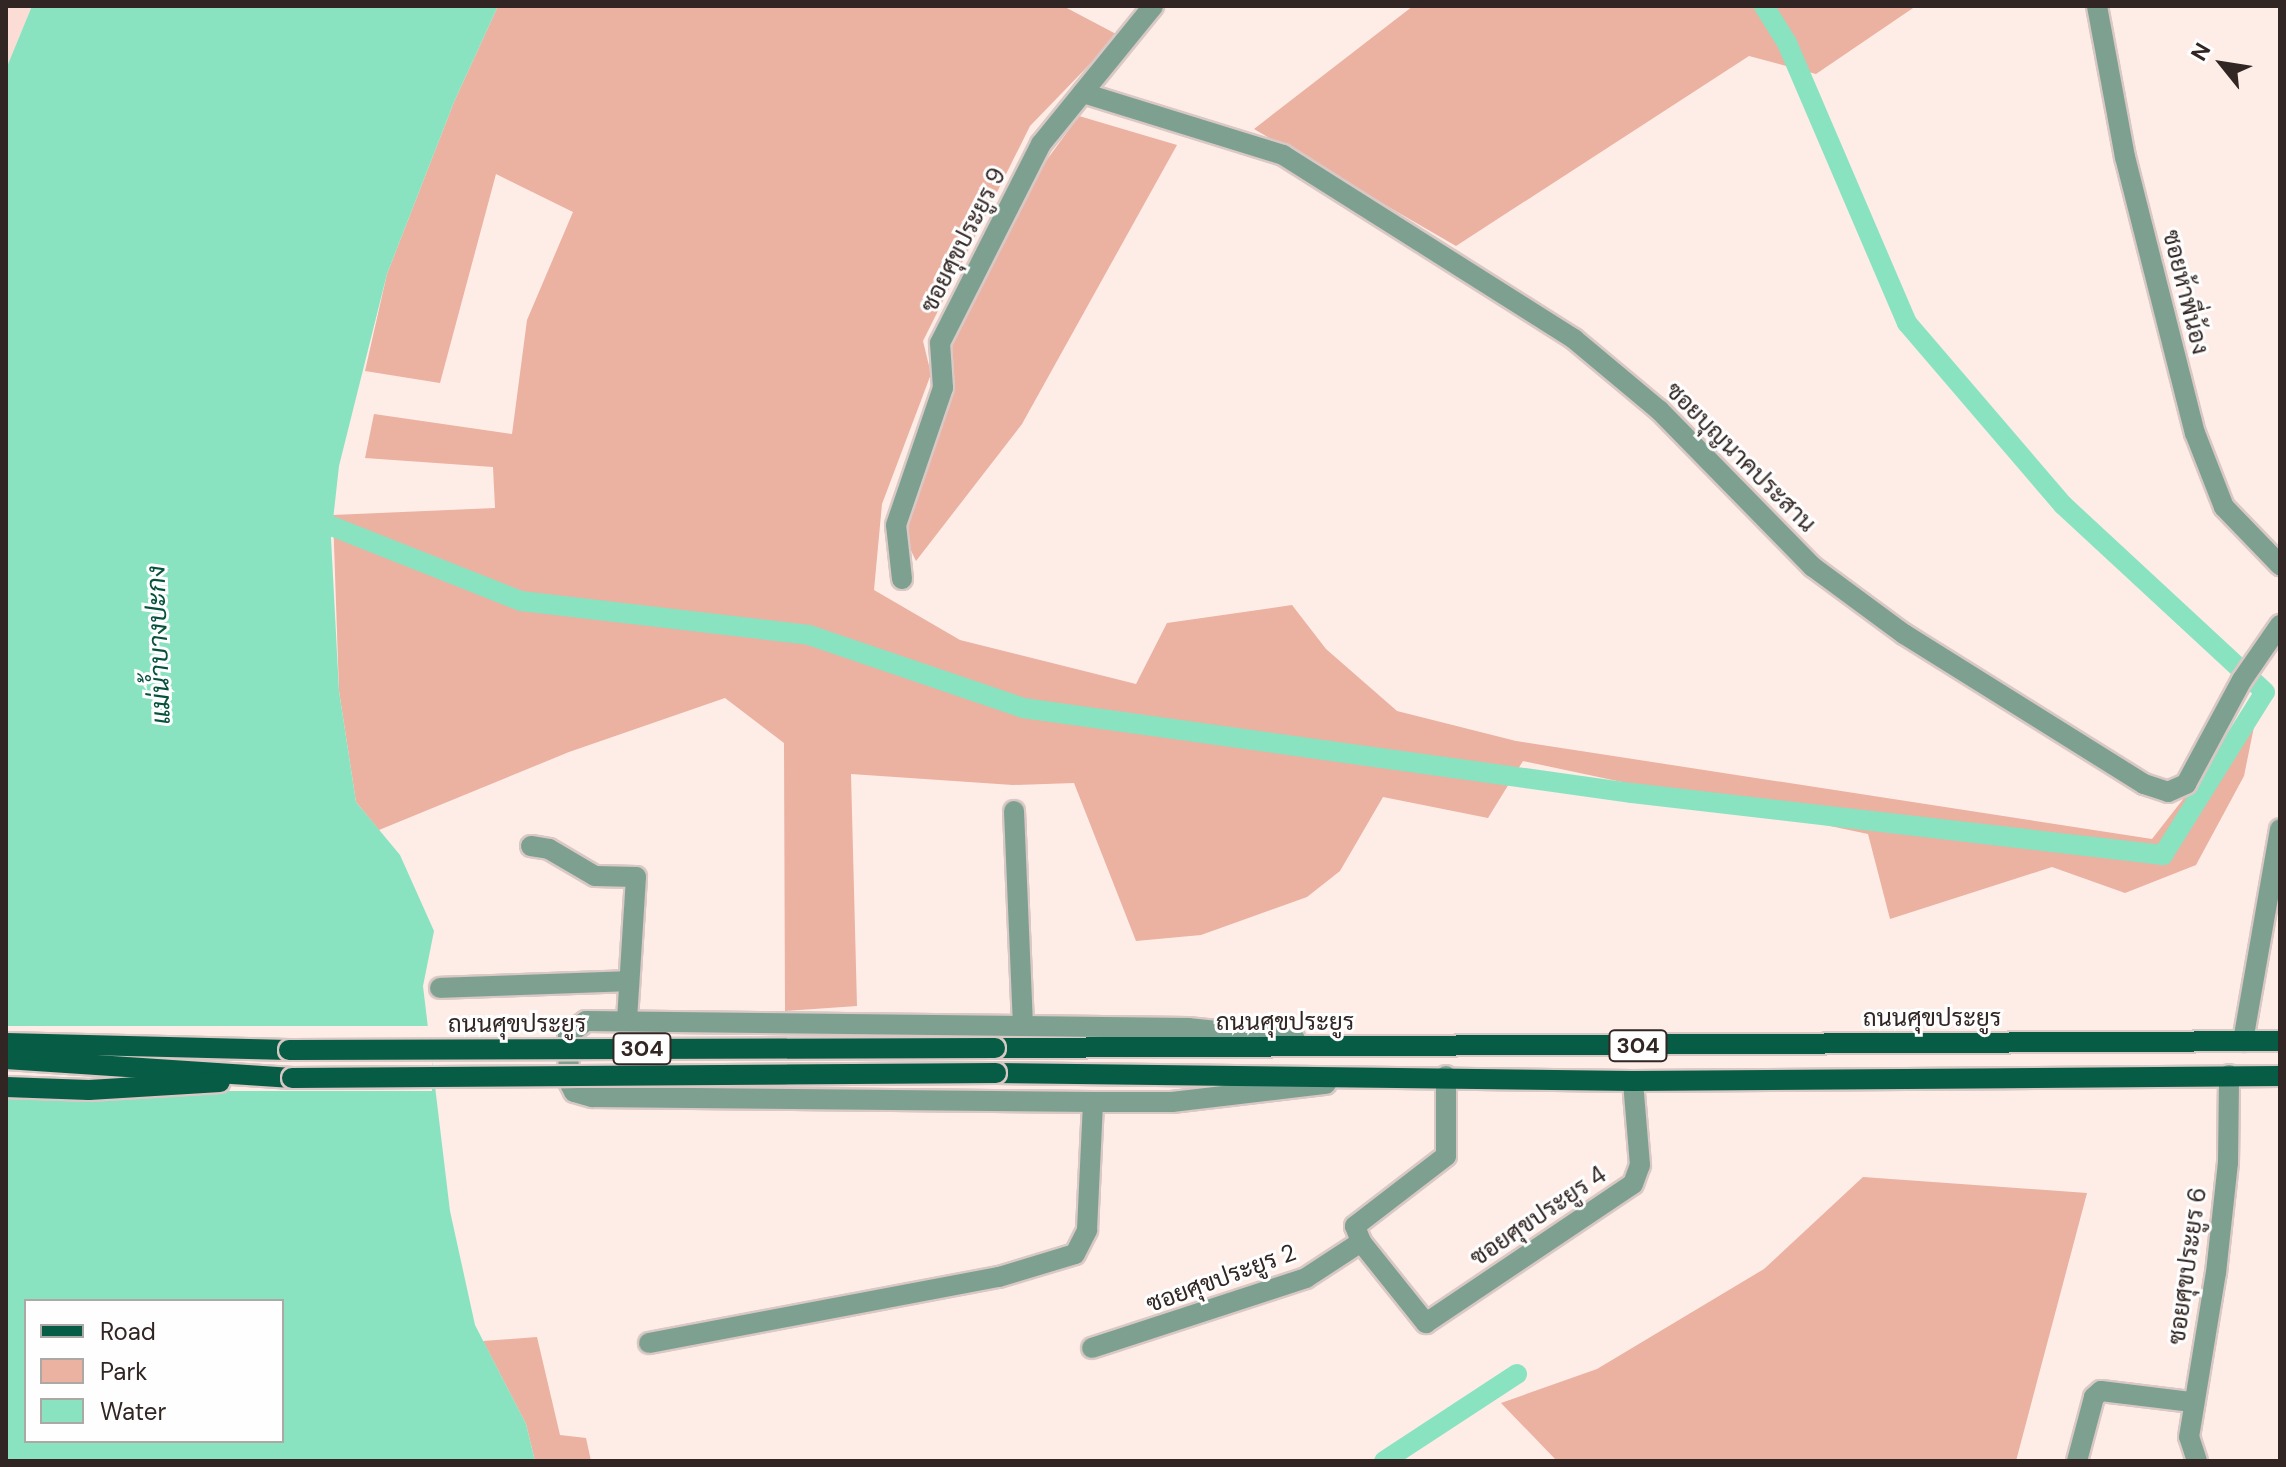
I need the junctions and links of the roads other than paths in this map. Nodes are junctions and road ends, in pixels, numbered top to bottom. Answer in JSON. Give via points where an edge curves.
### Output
{"nodes":[{"id":1,"x":1153,"y":6,"type":"edge"},
{"id":2,"x":2097,"y":6,"type":"edge"},
{"id":3,"x":1083,"y":93,"type":"junction"},
{"id":4,"x":2280,"y":565,"type":"edge"},
{"id":5,"x":902,"y":579,"type":"dead end"},
{"id":6,"x":2280,"y":625,"type":"edge"},
{"id":7,"x":1014,"y":811,"type":"dead end"},
{"id":8,"x":2280,"y":829,"type":"edge"},
{"id":9,"x":531,"y":846,"type":"dead end"},
{"id":10,"x":629,"y":981,"type":"junction"},
{"id":11,"x":440,"y":988,"type":"dead end"},
{"id":12,"x":627,"y":1021,"type":"junction"},
{"id":13,"x":1023,"y":1026,"type":"junction"},
{"id":14,"x":2243,"y":1041,"type":"junction"},
{"id":15,"x":2280,"y":1041,"type":"edge"},
{"id":16,"x":6,"y":1043,"type":"edge"},
{"id":17,"x":1377,"y":1048,"type":"junction"},
{"id":18,"x":289,"y":1050,"type":"junction"},
{"id":19,"x":6,"y":1059,"type":"edge"},
{"id":20,"x":96,"y":1061,"type":"junction"},
{"id":21,"x":2229,"y":1075,"type":"junction"},
{"id":22,"x":1446,"y":1076,"type":"junction"},
{"id":23,"x":2280,"y":1076,"type":"edge"},
{"id":24,"x":292,"y":1078,"type":"junction"},
{"id":25,"x":1377,"y":1078,"type":"junction"},
{"id":26,"x":1633,"y":1081,"type":"junction"},
{"id":27,"x":6,"y":1087,"type":"edge"},
{"id":28,"x":1093,"y":1102,"type":"junction"},
{"id":29,"x":1361,"y":1242,"type":"junction"},
{"id":30,"x":649,"y":1343,"type":"dead end"},
{"id":31,"x":1092,"y":1348,"type":"dead end"},
{"id":32,"x":2192,"y":1402,"type":"junction"},
{"id":33,"x":2077,"y":1461,"type":"edge"},
{"id":34,"x":2197,"y":1461,"type":"edge"}],
"edges":[{"from":1,"to":3,"type":"street","name":"ซอยศุขประยูร 9"},
{"from":2,"to":4,"type":"street","name":"ซอยห้าพี่น้อง","via":[[2125,157],[2195,433],[2224,507]]},
{"from":3,"to":5,"type":"street","name":"ซอยศุขประยูร 9","via":[[1041,144],[940,343],[943,388],[896,525]]},
{"from":3,"to":6,"type":"street","name":"ซอยบุญนาคประสาน","via":[[1283,155],[1574,339],[1659,410],[1813,567],[1904,634],[2144,784],[2168,792],[2186,784],[2242,680]]},
{"from":7,"to":13,"type":"street"},
{"from":8,"to":14,"type":"street"},
{"from":9,"to":10,"type":"street","via":[[549,849],[595,876],[636,877]]},
{"from":10,"to":11,"type":"street"},
{"from":10,"to":12,"type":"street"},
{"from":12,"to":13,"type":"street"},
{"from":12,"to":28,"type":"street","via":[[586,1021],[568,1035],[574,1092],[592,1097]]},
{"from":13,"to":17,"type":"street","via":[[1188,1028]]},
{"from":14,"to":15,"type":"main road","name":"ถนนศุขประยูร","number":"304"},
{"from":14,"to":17,"type":"main road","name":"ถนนศุขประยูร","number":"304"},
{"from":16,"to":18,"type":"main road","name":"ถนนศุขประยูร","number":"304"},
{"from":17,"to":18,"type":"main road","name":"ถนนศุขประยูร","number":"304","bridge":true},
{"from":18,"to":20,"type":"main road","name":"ถนนศุขประยูร","number":"304"},
{"from":19,"to":20,"type":"main road"},
{"from":20,"to":24,"type":"main road","number":"304"},
{"from":21,"to":23,"type":"main road","number":"304"},
{"from":21,"to":26,"type":"main road","number":"304"},
{"from":21,"to":32,"type":"street","name":"ซอยศุขประยูร 6","via":[[2228,1163],[2216,1273]]},
{"from":22,"to":25,"type":"main road","number":"304"},
{"from":22,"to":26,"type":"main road","number":"304"},
{"from":22,"to":29,"type":"street","via":[[1449,1152],[1359,1221],[1355,1230]]},
{"from":24,"to":25,"type":"main road","number":"304","bridge":true,"via":[[996,1073]]},
{"from":24,"to":27,"type":"main road","number":"304","via":[[89,1090]]},
{"from":25,"to":28,"type":"street","via":[[1172,1102]]},
{"from":26,"to":29,"type":"street","name":"ซอยศุขประยูร 4","via":[[1640,1165],[1633,1184],[1426,1323]]},
{"from":28,"to":30,"type":"street","via":[[1087,1230],[1075,1254],[999,1277]]},
{"from":29,"to":31,"type":"street","name":"ซอยศุขประยูร 2","via":[[1306,1278]]},
{"from":32,"to":33,"type":"street","via":[[2101,1391],[2094,1397]]},
{"from":32,"to":34,"type":"street","name":"ซอยศุขประยูร 6","via":[[2189,1437]]}]}
